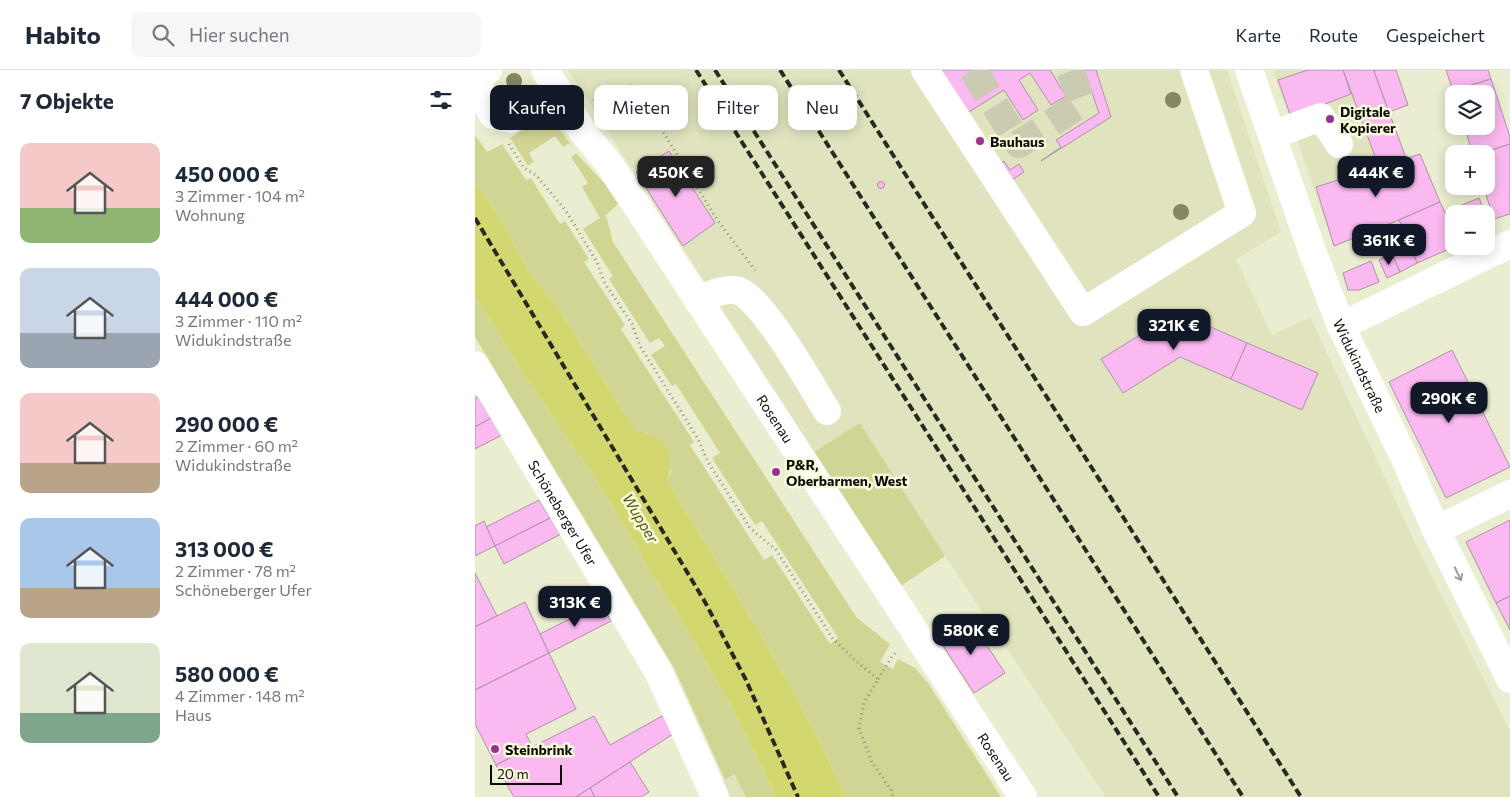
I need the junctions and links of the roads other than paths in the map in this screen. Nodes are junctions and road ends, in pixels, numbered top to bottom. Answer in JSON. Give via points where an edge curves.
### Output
{"nodes":[{"id":1,"x":488,"y":70,"type":"edge"},
{"id":2,"x":925,"y":70,"type":"edge"},
{"id":3,"x":1194,"y":70,"type":"edge"},
{"id":4,"x":1249,"y":70,"type":"edge"},
{"id":5,"x":553,"y":77,"type":"edge"},
{"id":6,"x":1272,"y":135,"type":"junction"},
{"id":7,"x":1339,"y":144,"type":"dead end"},
{"id":8,"x":1510,"y":244,"type":"edge"},
{"id":9,"x":701,"y":315,"type":"junction"},
{"id":10,"x":1341,"y":326,"type":"junction"},
{"id":11,"x":475,"y":365,"type":"edge"},
{"id":12,"x":827,"y":411,"type":"dead end"},
{"id":13,"x":1510,"y":494,"type":"edge"},
{"id":14,"x":1437,"y":530,"type":"junction"},
{"id":15,"x":1510,"y":679,"type":"edge"},
{"id":16,"x":715,"y":797,"type":"edge"},
{"id":17,"x":1023,"y":797,"type":"edge"}],
"edges":[{"from":1,"to":5,"type":"street","name":"Rosenau","via":[[483,73],[477,90],[493,115],[511,119]]},
{"from":2,"to":3,"type":"street","via":[[1083,312],[1242,213]]},
{"from":4,"to":6,"type":"street","name":"Widukindstraße"},
{"from":5,"to":9,"type":"street","name":"Rosenau","via":[[583,132],[610,165]]},
{"from":6,"to":7,"type":"street","via":[[1321,117]]},
{"from":6,"to":10,"type":"street","name":"Widukindstraße"},
{"from":8,"to":10,"type":"street"},
{"from":9,"to":12,"type":"street","via":[[714,293],[736,290],[750,298],[772,323]]},
{"from":9,"to":17,"type":"street","name":"Rosenau"},
{"from":10,"to":14,"type":"street","name":"Widukindstraße"},
{"from":11,"to":16,"type":"street","name":"Schöneberger Ufer","via":[[658,671]]},
{"from":13,"to":14,"type":"street"},
{"from":14,"to":15,"type":"street","name":"Widukindstraße","one_way":true}]}
